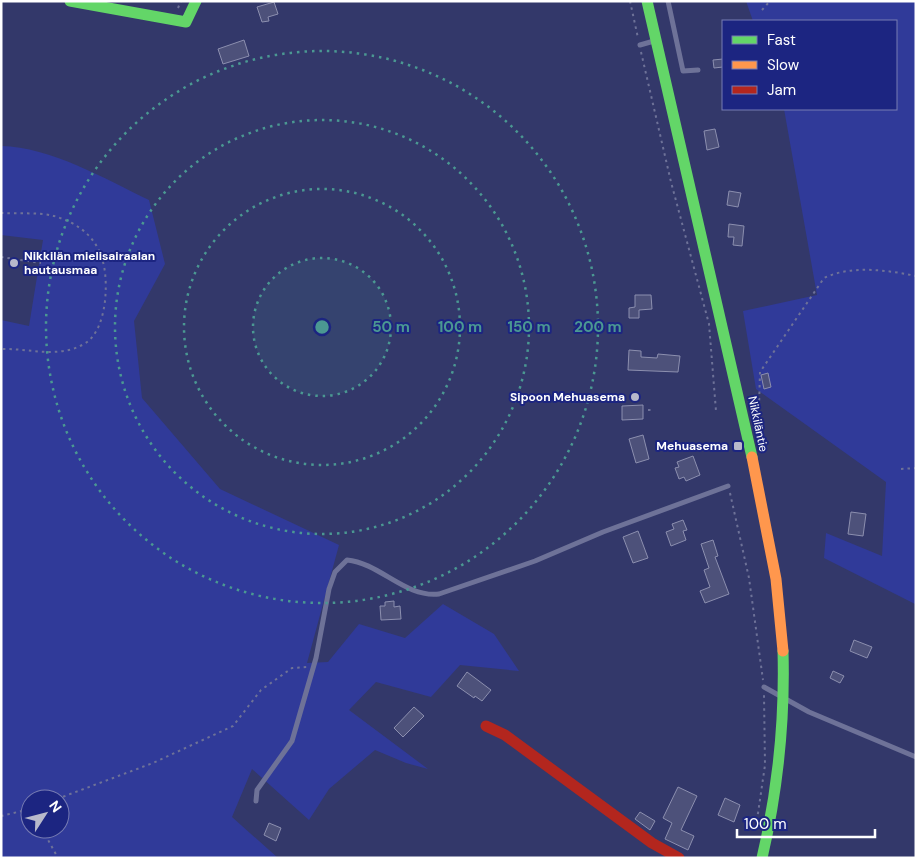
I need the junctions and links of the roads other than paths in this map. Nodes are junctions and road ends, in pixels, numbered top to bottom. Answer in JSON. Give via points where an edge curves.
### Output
{"nodes":[{"id":1,"x":70,"y":1,"type":"edge"},
{"id":2,"x":196,"y":1,"type":"edge"},
{"id":3,"x":647,"y":1,"type":"edge"},
{"id":4,"x":668,"y":1,"type":"edge"},
{"id":5,"x":656,"y":41,"type":"junction"},
{"id":6,"x":640,"y":45,"type":"road end"},
{"id":7,"x":698,"y":70,"type":"dead end"},
{"id":8,"x":728,"y":486,"type":"road end"},
{"id":9,"x":764,"y":687,"type":"road end"},
{"id":10,"x":783,"y":698,"type":"junction"},
{"id":11,"x":486,"y":726,"type":"dead end"},
{"id":12,"x":916,"y":758,"type":"edge"},
{"id":13,"x":256,"y":801,"type":"dead end"},
{"id":14,"x":679,"y":858,"type":"edge"},
{"id":15,"x":762,"y":858,"type":"edge"}],
"edges":[{"from":1,"to":2,"type":"street","via":[[186,22]]},
{"from":3,"to":5,"type":"street","name":"Nikkiläntie"},
{"from":4,"to":7,"type":"lane","via":[[683,71]]},
{"from":5,"to":6,"type":"lane"},
{"from":5,"to":10,"type":"street","name":"Nikkiläntie","via":[[767,530],[776,581]]},
{"from":8,"to":13,"type":"lane","via":[[602,532],[535,561],[438,594],[425,596],[369,566],[347,560],[335,572],[329,589],[314,666],[292,741],[257,790]]},
{"from":9,"to":10,"type":"lane"},
{"from":10,"to":12,"type":"lane"},
{"from":10,"to":15,"type":"street","name":"Nikkiläntie","via":[[780,749]]},
{"from":11,"to":14,"type":"street","via":[[504,735],[652,843]]}]}
